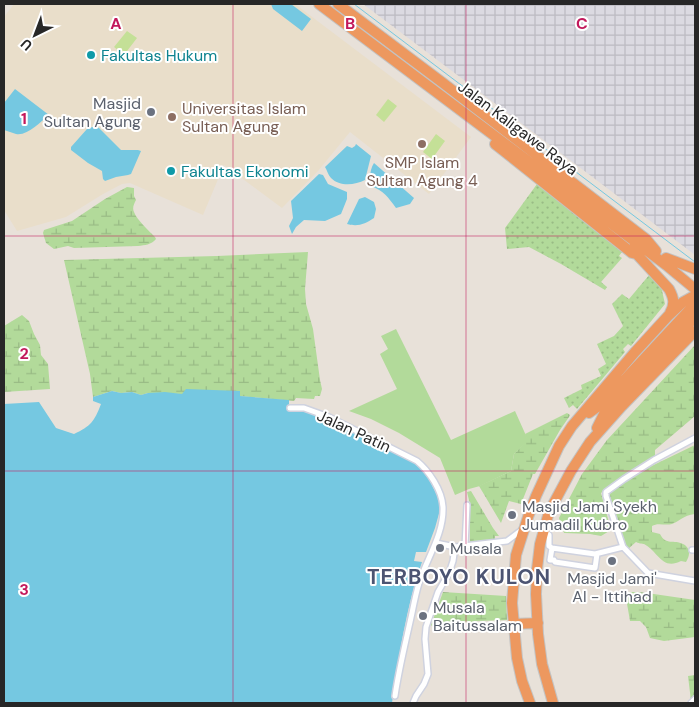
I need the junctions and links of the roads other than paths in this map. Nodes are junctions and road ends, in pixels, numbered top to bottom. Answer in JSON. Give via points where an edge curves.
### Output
{"nodes":[{"id":1,"x":309,"y":4,"type":"edge"},
{"id":2,"x":319,"y":4,"type":"edge"},
{"id":3,"x":329,"y":4,"type":"edge"},
{"id":4,"x":338,"y":4,"type":"edge"},
{"id":5,"x":588,"y":206,"type":"junction"},
{"id":6,"x":656,"y":251,"type":"junction"},
{"id":7,"x":636,"y":254,"type":"junction"},
{"id":8,"x":693,"y":276,"type":"edge"},
{"id":9,"x":695,"y":289,"type":"edge"},
{"id":10,"x":695,"y":296,"type":"edge"},
{"id":11,"x":695,"y":304,"type":"edge"},
{"id":12,"x":668,"y":316,"type":"junction"},
{"id":13,"x":695,"y":317,"type":"edge"},
{"id":14,"x":695,"y":331,"type":"edge"},
{"id":15,"x":290,"y":408,"type":"dead end"},
{"id":16,"x":572,"y":426,"type":"junction"},
{"id":17,"x":695,"y":438,"type":"edge"},
{"id":18,"x":590,"y":442,"type":"junction"},
{"id":19,"x":467,"y":505,"type":"dead end"},
{"id":20,"x":524,"y":529,"type":"junction"},
{"id":21,"x":544,"y":530,"type":"junction"},
{"id":22,"x":507,"y":541,"type":"junction"},
{"id":23,"x":436,"y":543,"type":"junction"},
{"id":24,"x":465,"y":546,"type":"junction"},
{"id":25,"x":518,"y":546,"type":"junction"},
{"id":26,"x":455,"y":547,"type":"junction"},
{"id":27,"x":622,"y":547,"type":"junction"},
{"id":28,"x":552,"y":548,"type":"junction"},
{"id":29,"x":597,"y":554,"type":"junction"},
{"id":30,"x":695,"y":581,"type":"edge"},
{"id":31,"x":538,"y":623,"type":"junction"},
{"id":32,"x":514,"y":624,"type":"junction"},
{"id":33,"x":395,"y":696,"type":"dead end"},
{"id":34,"x":695,"y":699,"type":"edge"},
{"id":35,"x":413,"y":703,"type":"edge"},
{"id":36,"x":530,"y":703,"type":"edge"},
{"id":37,"x":553,"y":703,"type":"edge"},
{"id":38,"x":691,"y":703,"type":"edge"}],
"edges":[{"from":1,"to":7,"type":"highway"},
{"from":2,"to":5,"type":"highway","name":"Jalan Kaligawe Raya"},
{"from":3,"to":6,"type":"highway","name":"Jalan Kaligawe Raya"},
{"from":4,"to":6,"type":"highway","via":[[646,239]]},
{"from":5,"to":7,"type":"highway"},
{"from":5,"to":9,"type":"highway"},
{"from":6,"to":8,"type":"highway","name":"Jalan Kaligawe Raya"},
{"from":7,"to":12,"type":"highway","via":[[672,294],[674,305]]},
{"from":10,"to":12,"type":"highway"},
{"from":11,"to":16,"type":"highway","via":[[604,402]]},
{"from":12,"to":16,"type":"highway"},
{"from":13,"to":18,"type":"highway","via":[[604,414]]},
{"from":14,"to":18,"type":"highway"},
{"from":15,"to":23,"type":"street","name":"Jalan Patin","via":[[304,408],[329,417],[417,461],[439,491],[443,513]]},
{"from":16,"to":20,"type":"highway","via":[[547,470]]},
{"from":17,"to":27,"type":"street","via":[[624,478],[606,492]]},
{"from":18,"to":21,"type":"highway","via":[[562,487]]},
{"from":19,"to":24,"type":"street"},
{"from":20,"to":22,"type":"street"},
{"from":20,"to":25,"type":"highway"},
{"from":21,"to":28,"type":"street","via":[[549,535]]},
{"from":21,"to":31,"type":"highway","via":[[537,570]]},
{"from":22,"to":24,"type":"street"},
{"from":22,"to":25,"type":"street"},
{"from":23,"to":26,"type":"street"},
{"from":23,"to":33,"type":"street","via":[[414,600]]},
{"from":24,"to":26,"type":"street"},
{"from":25,"to":32,"type":"highway","via":[[512,589]]},
{"from":26,"to":35,"type":"street","via":[[449,573],[438,592],[426,627],[428,674]]},
{"from":27,"to":29,"type":"street"},
{"from":27,"to":30,"type":"street","via":[[648,573]]},
{"from":28,"to":29,"type":"street"},
{"from":28,"to":29,"type":"street","via":[[550,560],[584,567],[596,568]]},
{"from":31,"to":32,"type":"highway"},
{"from":31,"to":37,"type":"highway","via":[[542,664]]},
{"from":32,"to":36,"type":"highway","via":[[517,658]]},
{"from":34,"to":38,"type":"street"}]}
